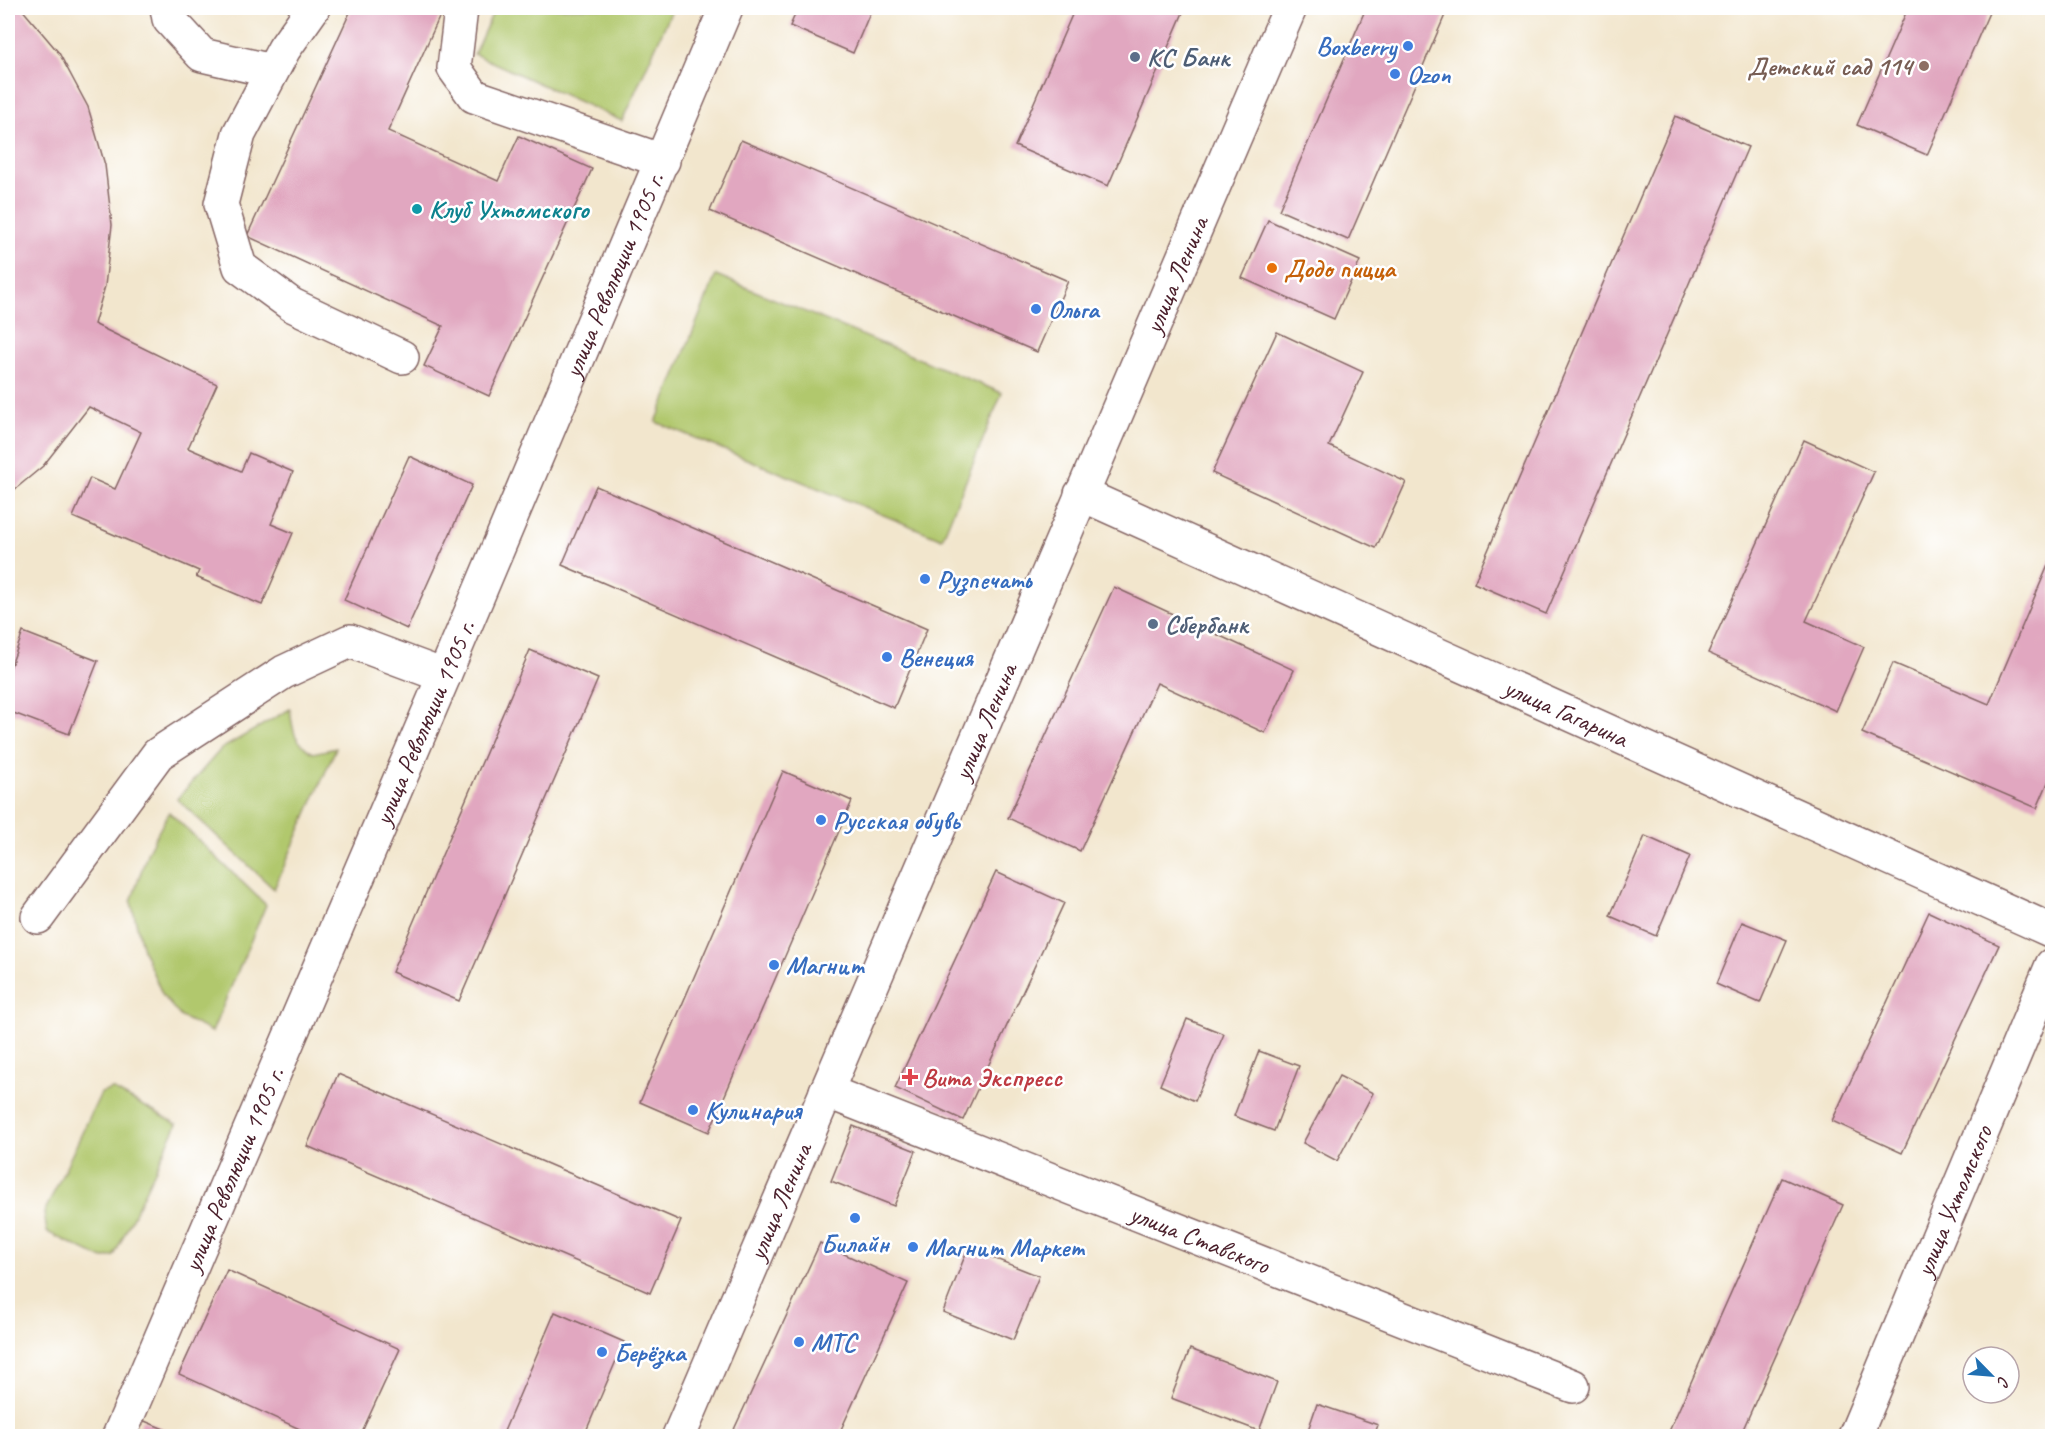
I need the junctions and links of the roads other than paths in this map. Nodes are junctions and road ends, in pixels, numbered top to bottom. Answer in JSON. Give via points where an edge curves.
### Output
{"nodes":[{"id":1,"x":167,"y":8,"type":"edge"},
{"id":2,"x":313,"y":8,"type":"edge"},
{"id":3,"x":459,"y":8,"type":"edge"},
{"id":4,"x":726,"y":8,"type":"edge"},
{"id":5,"x":1290,"y":8,"type":"edge"},
{"id":6,"x":272,"y":71,"type":"junction"},
{"id":7,"x":663,"y":161,"type":"junction"},
{"id":8,"x":402,"y":357,"type":"dead end"},
{"id":9,"x":1081,"y":494,"type":"junction"},
{"id":10,"x":444,"y":676,"type":"junction"},
{"id":11,"x":38,"y":917,"type":"dead end"},
{"id":12,"x":2052,"y":931,"type":"edge"},
{"id":13,"x":2052,"y":965,"type":"edge"},
{"id":14,"x":826,"y":1091,"type":"junction"},
{"id":15,"x":1573,"y":1386,"type":"dead end"},
{"id":16,"x":119,"y":1437,"type":"edge"},
{"id":17,"x":679,"y":1437,"type":"edge"},
{"id":18,"x":1855,"y":1437,"type":"edge"}],
"edges":[{"from":1,"to":6,"type":"street","via":[[170,19],[202,55]]},
{"from":2,"to":6,"type":"street"},
{"from":3,"to":7,"type":"street","via":[[454,68],[474,96]]},
{"from":4,"to":7,"type":"street","name":"улица Революции 1905 г."},
{"from":5,"to":9,"type":"street","name":"улица Ленина"},
{"from":6,"to":8,"type":"street","via":[[239,134],[221,204],[240,267],[292,305]]},
{"from":7,"to":10,"type":"street","name":"улица Революции 1905 г."},
{"from":9,"to":12,"type":"street","name":"улица Гагарина"},
{"from":9,"to":14,"type":"street","name":"улица Ленина"},
{"from":10,"to":11,"type":"street","via":[[350,641],[284,672],[158,754]]},
{"from":10,"to":16,"type":"street","name":"улица Революции 1905 г."},
{"from":13,"to":18,"type":"street","name":"улица Ухтомского"},
{"from":14,"to":15,"type":"street","name":"улица Ставского"},
{"from":14,"to":17,"type":"street","name":"улица Ленина"}]}
